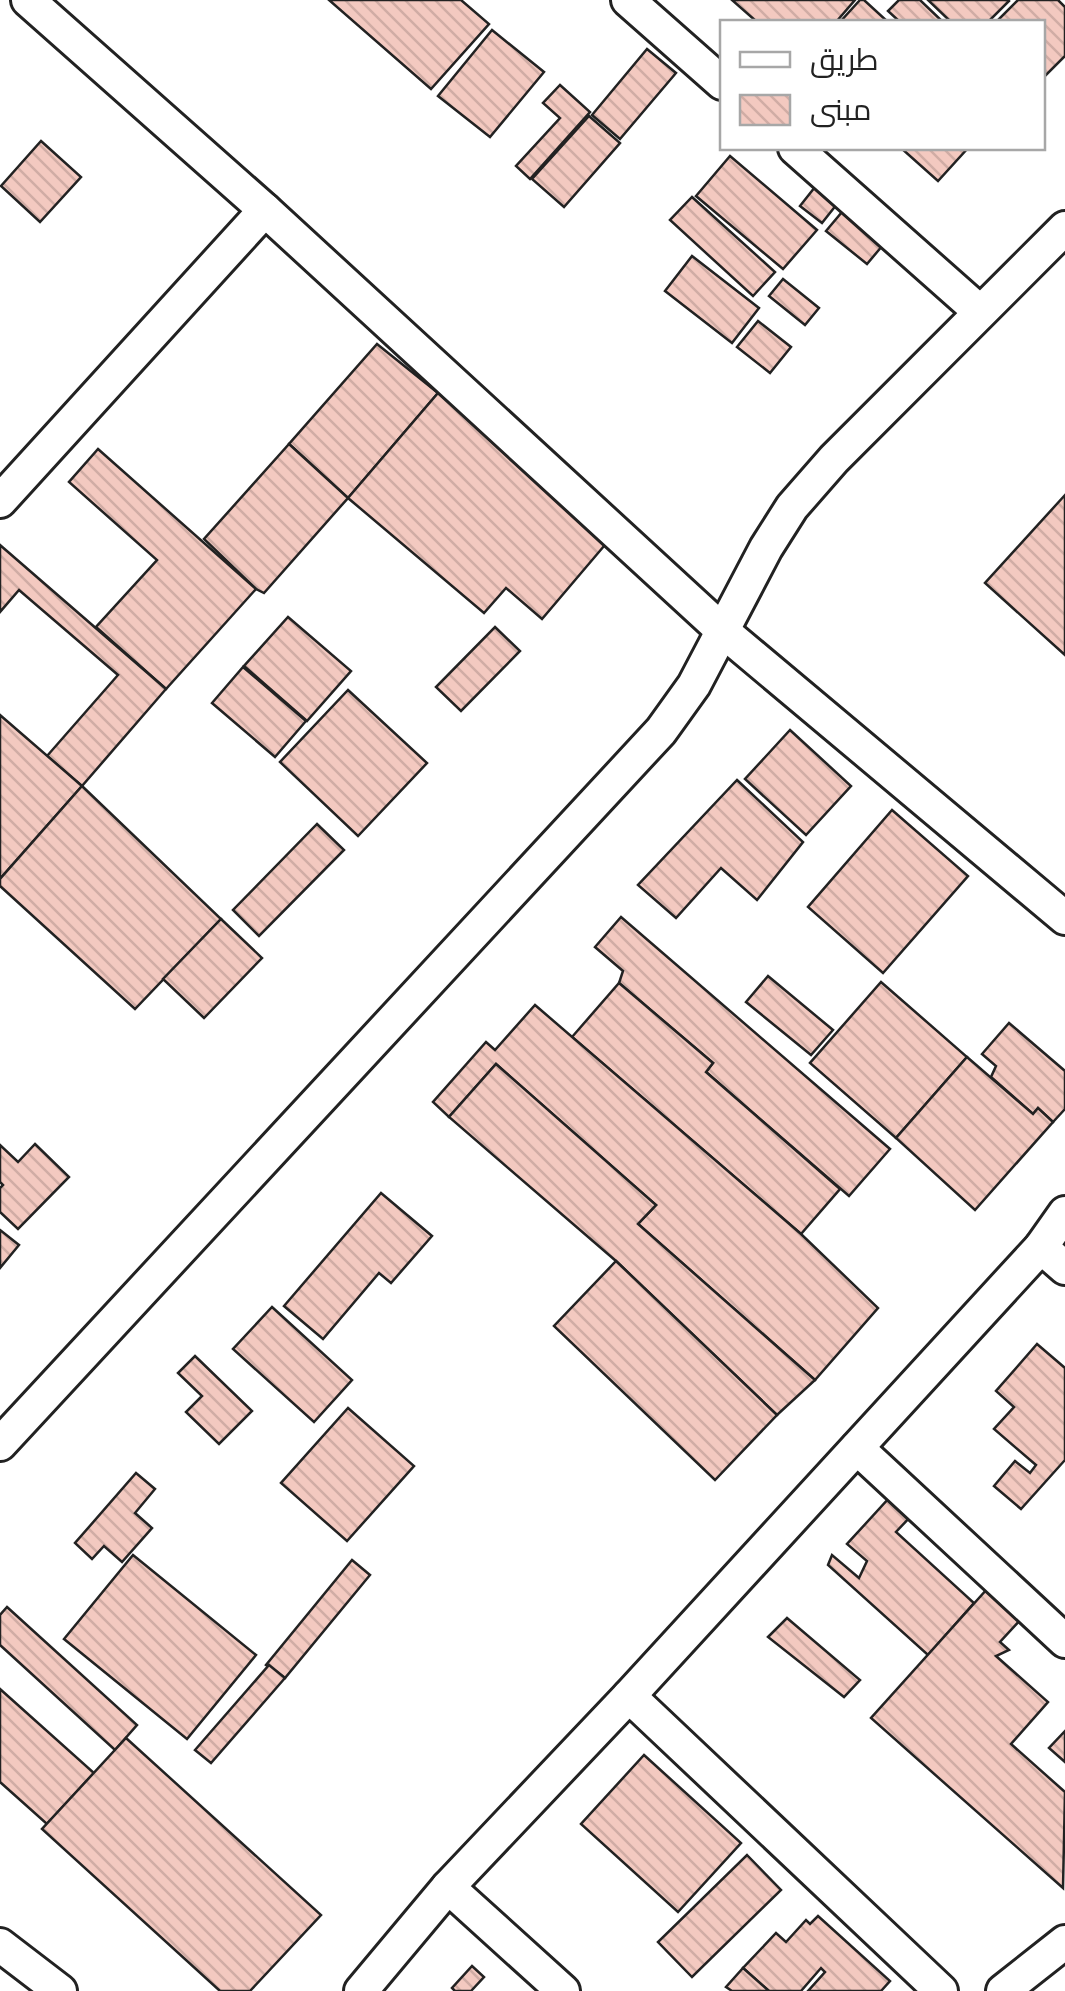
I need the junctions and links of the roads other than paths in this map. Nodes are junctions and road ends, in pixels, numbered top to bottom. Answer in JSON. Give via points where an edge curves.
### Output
{"nodes":[{"id":1,"x":28,"y":0,"type":"edge"},
{"id":2,"x":628,"y":0,"type":"edge"},
{"id":3,"x":720,"y":81,"type":"edge"},
{"id":4,"x":797,"y":150,"type":"edge"},
{"id":5,"x":265,"y":210,"type":"junction"},
{"id":6,"x":1065,"y":228,"type":"edge"},
{"id":7,"x":980,"y":311,"type":"junction"},
{"id":8,"x":0,"y":502,"type":"edge"},
{"id":9,"x":724,"y":632,"type":"junction"},
{"id":10,"x":1065,"y":918,"type":"edge"},
{"id":11,"x":1065,"y":1213,"type":"edge"},
{"id":12,"x":1053,"y":1257,"type":"edge"},
{"id":13,"x":0,"y":1444,"type":"edge"},
{"id":14,"x":857,"y":1448,"type":"junction"},
{"id":15,"x":1065,"y":1641,"type":"edge"},
{"id":16,"x":630,"y":1696,"type":"junction"},
{"id":17,"x":448,"y":1887,"type":"junction"},
{"id":18,"x":1065,"y":1942,"type":"edge"},
{"id":19,"x":0,"y":1945,"type":"edge"},
{"id":20,"x":60,"y":1991,"type":"edge"},
{"id":21,"x":361,"y":1991,"type":"edge"},
{"id":22,"x":563,"y":1991,"type":"edge"},
{"id":23,"x":941,"y":1991,"type":"edge"},
{"id":24,"x":1003,"y":1991,"type":"edge"}],
"edges":[{"from":1,"to":5,"type":"lane"},
{"from":2,"to":3,"type":"lane"},
{"from":4,"to":7,"type":"lane"},
{"from":5,"to":8,"type":"lane"},
{"from":5,"to":9,"type":"lane"},
{"from":6,"to":7,"type":"lane"},
{"from":7,"to":9,"type":"lane","via":[[792,508]]},
{"from":9,"to":10,"type":"lane"},
{"from":9,"to":13,"type":"lane","via":[[662,731]]},
{"from":11,"to":12,"type":"lane"},
{"from":12,"to":14,"type":"lane"},
{"from":14,"to":15,"type":"lane"},
{"from":14,"to":16,"type":"lane"},
{"from":16,"to":17,"type":"lane"},
{"from":16,"to":23,"type":"lane"},
{"from":17,"to":21,"type":"lane"},
{"from":17,"to":22,"type":"lane"},
{"from":18,"to":24,"type":"lane"},
{"from":19,"to":20,"type":"lane"}]}
